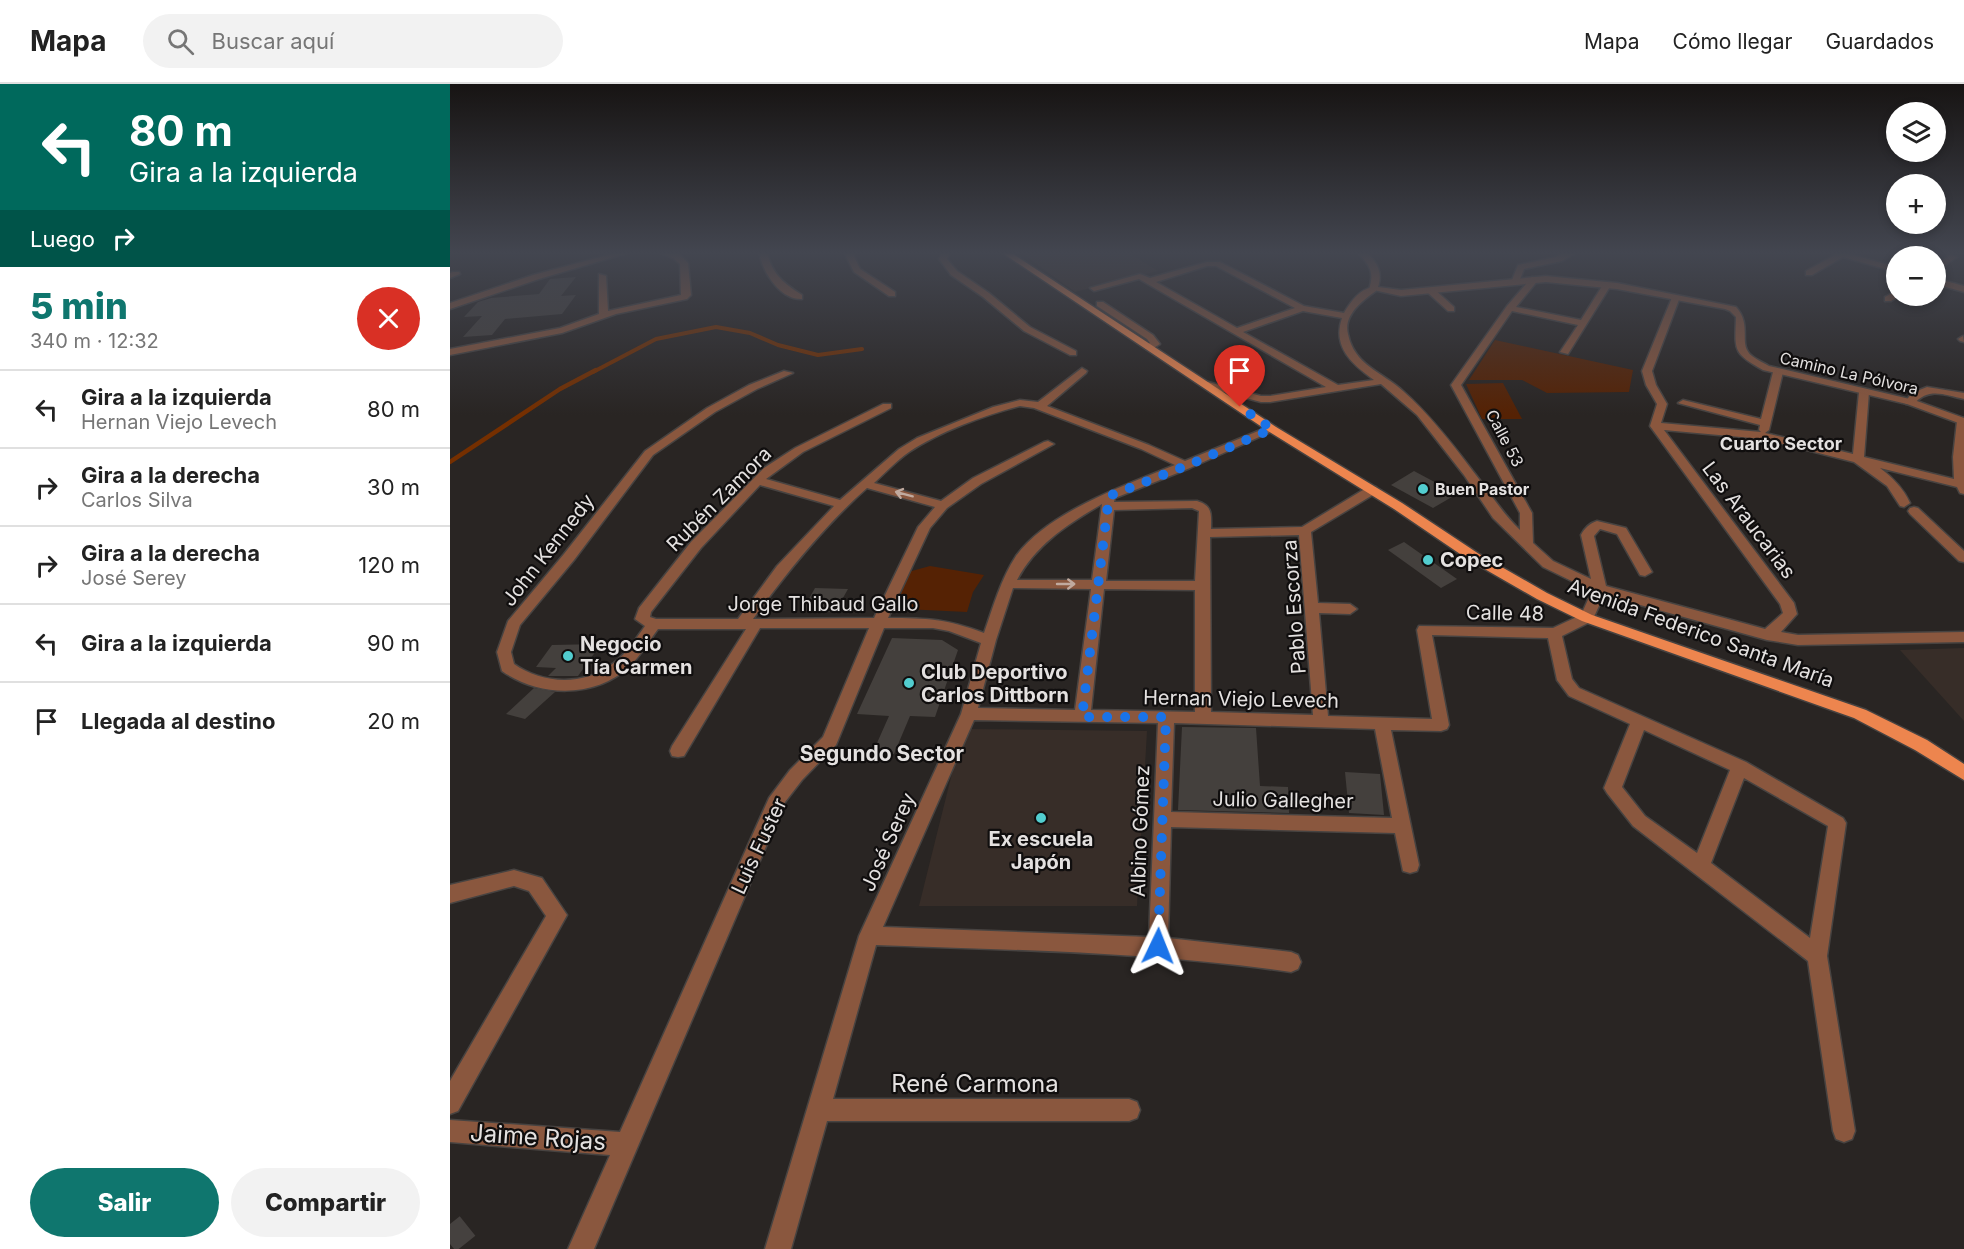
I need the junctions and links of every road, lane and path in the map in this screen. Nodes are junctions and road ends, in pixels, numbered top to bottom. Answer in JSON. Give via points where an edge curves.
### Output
{"nodes":[{"id":1,"x":604,"y":306,"type":"edge"},
{"id":2,"x":642,"y":306,"type":"edge"},
{"id":3,"x":1000,"y":306,"type":"edge"},
{"id":4,"x":1087,"y":306,"type":"edge"},
{"id":5,"x":1105,"y":306,"type":"edge"},
{"id":6,"x":1193,"y":306,"type":"edge"},
{"id":7,"x":1299,"y":306,"type":"edge"},
{"id":8,"x":1352,"y":306,"type":"edge"},
{"id":9,"x":1448,"y":306,"type":"edge"},
{"id":10,"x":1594,"y":306,"type":"edge"},
{"id":11,"x":1672,"y":306,"type":"edge"},
{"id":12,"x":1727,"y":306,"type":"edge"},
{"id":13,"x":1302,"y":308,"type":"junction"},
{"id":14,"x":1510,"y":308,"type":"joint"},
{"id":15,"x":1451,"y":309,"type":"dead end"},
{"id":16,"x":604,"y":315,"type":"junction"},
{"id":17,"x":1347,"y":316,"type":"junction"},
{"id":18,"x":1583,"y":323,"type":"junction"},
{"id":19,"x":1236,"y":331,"type":"junction"},
{"id":20,"x":1149,"y":347,"type":"junction"},
{"id":21,"x":450,"y":352,"type":"edge"},
{"id":22,"x":1565,"y":352,"type":"dead end"},
{"id":23,"x":1073,"y":353,"type":"dead end"},
{"id":24,"x":1082,"y":371,"type":"dead end"},
{"id":25,"x":1778,"y":372,"type":"junction"},
{"id":26,"x":788,"y":373,"type":"dead end"},
{"id":27,"x":1384,"y":381,"type":"junction"},
{"id":28,"x":1208,"y":385,"type":"junction"},
{"id":29,"x":1335,"y":388,"type":"junction"},
{"id":30,"x":1864,"y":392,"type":"junction"},
{"id":31,"x":1964,"y":396,"type":"edge"},
{"id":32,"x":1910,"y":402,"type":"junction"},
{"id":33,"x":1683,"y":403,"type":"dead end"},
{"id":34,"x":887,"y":406,"type":"dead end"},
{"id":35,"x":1040,"y":406,"type":"junction"},
{"id":36,"x":1963,"y":422,"type":"edge"},
{"id":37,"x":1766,"y":423,"type":"junction"},
{"id":38,"x":1655,"y":426,"type":"junction"},
{"id":39,"x":1272,"y":429,"type":"junction"},
{"id":40,"x":1763,"y":436,"type":"junction"},
{"id":41,"x":1048,"y":444,"type":"dead end"},
{"id":42,"x":1858,"y":459,"type":"junction"},
{"id":43,"x":1186,"y":466,"type":"junction"},
{"id":44,"x":760,"y":481,"type":"junction"},
{"id":45,"x":866,"y":483,"type":"junction"},
{"id":46,"x":1962,"y":487,"type":"edge"},
{"id":47,"x":1372,"y":490,"type":"junction"},
{"id":48,"x":1108,"y":501,"type":"junction"},
{"id":49,"x":842,"y":504,"type":"junction"},
{"id":50,"x":944,"y":505,"type":"junction"},
{"id":51,"x":1305,"y":531,"type":"junction"},
{"id":52,"x":1204,"y":533,"type":"junction"},
{"id":53,"x":1527,"y":543,"type":"junction"},
{"id":54,"x":1964,"y":558,"type":"edge"},
{"id":55,"x":1645,"y":572,"type":"dead end"},
{"id":56,"x":1008,"y":584,"type":"junction"},
{"id":57,"x":1099,"y":584,"type":"junction"},
{"id":58,"x":1202,"y":586,"type":"junction"},
{"id":59,"x":1600,"y":590,"type":"junction"},
{"id":60,"x":1312,"y":608,"type":"junction"},
{"id":61,"x":1350,"y":609,"type":"dead end"},
{"id":62,"x":1587,"y":618,"type":"junction"},
{"id":63,"x":879,"y":622,"type":"junction"},
{"id":64,"x":654,"y":624,"type":"junction"},
{"id":65,"x":749,"y":624,"type":"junction"},
{"id":66,"x":1554,"y":633,"type":"junction"},
{"id":67,"x":1767,"y":635,"type":"junction"},
{"id":68,"x":1964,"y":637,"type":"edge"},
{"id":69,"x":989,"y":640,"type":"junction"},
{"id":70,"x":969,"y":714,"type":"junction"},
{"id":71,"x":1082,"y":717,"type":"junction"},
{"id":72,"x":1166,"y":717,"type":"junction"},
{"id":73,"x":1203,"y":718,"type":"junction"},
{"id":74,"x":1322,"y":721,"type":"junction"},
{"id":75,"x":1639,"y":722,"type":"junction"},
{"id":76,"x":1382,"y":724,"type":"junction"},
{"id":77,"x":1441,"y":725,"type":"joint"},
{"id":78,"x":678,"y":751,"type":"dead end"},
{"id":79,"x":1740,"y":767,"type":"junction"},
{"id":80,"x":1964,"y":773,"type":"edge"},
{"id":81,"x":1162,"y":819,"type":"junction"},
{"id":82,"x":1401,"y":826,"type":"junction"},
{"id":83,"x":1410,"y":865,"type":"dead end"},
{"id":84,"x":1701,"y":866,"type":"junction"},
{"id":85,"x":450,"y":894,"type":"edge"},
{"id":86,"x":869,"y":936,"type":"junction"},
{"id":87,"x":1158,"y":946,"type":"junction"},
{"id":88,"x":1817,"y":956,"type":"junction"},
{"id":89,"x":1291,"y":962,"type":"dead end"},
{"id":90,"x":450,"y":1103,"type":"edge"},
{"id":91,"x":820,"y":1110,"type":"junction"},
{"id":92,"x":1130,"y":1110,"type":"dead end"},
{"id":93,"x":450,"y":1131,"type":"edge"},
{"id":94,"x":1844,"y":1131,"type":"dead end"},
{"id":95,"x":626,"y":1144,"type":"junction"},
{"id":96,"x":581,"y":1249,"type":"edge"},
{"id":97,"x":778,"y":1249,"type":"edge"}],
"edges":[{"from":1,"to":16,"type":"street"},
{"from":2,"to":16,"type":"street"},
{"from":3,"to":23,"type":"street","via":[[1027,329]]},
{"from":4,"to":20,"type":"main road","name":"Avenida Federico Santa María"},
{"from":5,"to":20,"type":"street","via":[[1150,337],[1155,344]]},
{"from":6,"to":19,"type":"street"},
{"from":7,"to":13,"type":"street"},
{"from":8,"to":17,"type":"street"},
{"from":9,"to":15,"type":"street"},
{"from":10,"to":18,"type":"street"},
{"from":11,"to":38,"type":"street","via":[[1647,371],[1662,404]]},
{"from":12,"to":25,"type":"street","name":"Camino La Pólvora","via":[[1738,313],[1743,352]]},
{"from":13,"to":17,"type":"street"},
{"from":13,"to":19,"type":"street"},
{"from":14,"to":18,"type":"street"},
{"from":14,"to":53,"type":"street","name":"Calle 53","via":[[1456,385],[1526,513]]},
{"from":16,"to":21,"type":"street","via":[[562,330]]},
{"from":17,"to":27,"type":"street","via":[[1342,331],[1348,349],[1357,363]]},
{"from":18,"to":22,"type":"street"},
{"from":19,"to":29,"type":"street"},
{"from":20,"to":28,"type":"main road","name":"Avenida Federico Santa María"},
{"from":24,"to":35,"type":"street"},
{"from":25,"to":30,"type":"street","name":"Camino La Pólvora"},
{"from":25,"to":37,"type":"street"},
{"from":26,"to":64,"type":"street","name":"John Kennedy","via":[[711,410],[649,453],[513,624],[504,652],[507,667],[524,678],[570,685],[625,663]]},
{"from":27,"to":29,"type":"street"},
{"from":27,"to":53,"type":"street","via":[[1421,413],[1497,515]]},
{"from":28,"to":29,"type":"street","via":[[1261,399]]},
{"from":28,"to":39,"type":"main road","name":"Avenida Federico Santa María"},
{"from":30,"to":32,"type":"street","name":"Camino La Pólvora"},
{"from":30,"to":42,"type":"street"},
{"from":31,"to":32,"type":"street","via":[[1923,389]]},
{"from":32,"to":36,"type":"street","name":"Camino La Pólvora"},
{"from":33,"to":37,"type":"street"},
{"from":34,"to":44,"type":"street","name":"Rubén Zamora","via":[[799,450]]},
{"from":35,"to":43,"type":"street"},
{"from":35,"to":45,"type":"street","via":[[1020,403],[997,409],[921,440]]},
{"from":36,"to":46,"type":"street","via":[[1959,442]]},
{"from":37,"to":40,"type":"street"},
{"from":38,"to":40,"type":"street"},
{"from":38,"to":67,"type":"street","name":"Las Araucarias","via":[[1787,603],[1790,614]]},
{"from":39,"to":43,"type":"street","name":"José Serey"},
{"from":39,"to":47,"type":"main road","name":"Avenida Federico Santa María"},
{"from":40,"to":42,"type":"street"},
{"from":41,"to":50,"type":"street","name":"Luis Fuster","via":[[977,481]]},
{"from":42,"to":46,"type":"street"},
{"from":42,"to":54,"type":"street","via":[[1875,469]]},
{"from":43,"to":48,"type":"street","name":"José Serey"},
{"from":44,"to":49,"type":"street"},
{"from":44,"to":64,"type":"street","name":"Rubén Zamora","via":[[696,545],[644,611],[642,619]]},
{"from":45,"to":49,"type":"street"},
{"from":50,"to":45,"type":"street","one_way":true},
{"from":47,"to":51,"type":"street","name":"Pablo Escorza"},
{"from":47,"to":62,"type":"main road","name":"Avenida Federico Santa María","via":[[1474,557]]},
{"from":48,"to":52,"type":"street","via":[[1193,504],[1205,511]]},
{"from":48,"to":56,"type":"street","name":"José Serey","via":[[1070,516],[1035,544]]},
{"from":48,"to":57,"type":"street"},
{"from":49,"to":65,"type":"street","via":[[782,569]]},
{"from":50,"to":63,"type":"street","name":"Luis Fuster","via":[[924,527]]},
{"from":51,"to":52,"type":"street"},
{"from":51,"to":60,"type":"street","name":"Pablo Escorza"},
{"from":52,"to":58,"type":"street"},
{"from":53,"to":59,"type":"street","via":[[1548,564]]},
{"from":55,"to":59,"type":"street","via":[[1622,531],[1597,525],[1587,535]]},
{"from":56,"to":57,"type":"street","one_way":true},
{"from":56,"to":69,"type":"street","name":"José Serey"},
{"from":57,"to":58,"type":"street"},
{"from":57,"to":71,"type":"street"},
{"from":58,"to":73,"type":"street"},
{"from":59,"to":62,"type":"street"},
{"from":59,"to":67,"type":"street"},
{"from":60,"to":61,"type":"street"},
{"from":60,"to":74,"type":"street","name":"Pablo Escorza"},
{"from":62,"to":66,"type":"street","name":"Calle 48"},
{"from":62,"to":80,"type":"main road","name":"Avenida Federico Santa María","via":[[1860,714],[1921,745]]},
{"from":63,"to":65,"type":"street","name":"Jorge Thibaud Gallo"},
{"from":63,"to":69,"type":"street","name":"Jorge Thibaud Gallo","via":[[933,623]]},
{"from":63,"to":95,"type":"street","name":"Luis Fuster","via":[[830,741],[778,798]]},
{"from":64,"to":65,"type":"street","name":"Jorge Thibaud Gallo"},
{"from":65,"to":78,"type":"street"},
{"from":66,"to":75,"type":"street","via":[[1565,680],[1574,692]]},
{"from":66,"to":77,"type":"street","name":"Calle 48","via":[[1424,630]]},
{"from":67,"to":68,"type":"street","via":[[1798,640]]},
{"from":69,"to":70,"type":"street","name":"José Serey"},
{"from":70,"to":71,"type":"street","name":"Hernan Viejo Levech"},
{"from":70,"to":86,"type":"street","name":"José Serey"},
{"from":71,"to":72,"type":"street","name":"Hernan Viejo Levech"},
{"from":72,"to":73,"type":"street","name":"Hernan Viejo Levech"},
{"from":72,"to":81,"type":"street","name":"Albino Gómez"},
{"from":73,"to":74,"type":"street","name":"Hernan Viejo Levech"},
{"from":74,"to":76,"type":"street","name":"Hernan Viejo Levech"},
{"from":75,"to":79,"type":"street"},
{"from":75,"to":84,"type":"street","via":[[1613,788],[1639,821]]},
{"from":76,"to":77,"type":"street","name":"Hernan Viejo Levech"},
{"from":76,"to":82,"type":"street"},
{"from":79,"to":84,"type":"street"},
{"from":79,"to":88,"type":"street","via":[[1837,823]]},
{"from":81,"to":82,"type":"street","name":"Julio Gallegher"},
{"from":81,"to":87,"type":"street","name":"Albino Gómez"},
{"from":82,"to":83,"type":"street"},
{"from":84,"to":88,"type":"street"},
{"from":85,"to":90,"type":"street","via":[[513,878],[535,884],[557,915]]},
{"from":86,"to":87,"type":"street"},
{"from":86,"to":91,"type":"street","name":"José Serey"},
{"from":87,"to":89,"type":"street","via":[[1225,951]]},
{"from":88,"to":94,"type":"street"},
{"from":91,"to":92,"type":"street","name":"René Carmona"},
{"from":91,"to":97,"type":"street","name":"José Serey"},
{"from":93,"to":95,"type":"street","name":"Jaime Rojas"},
{"from":95,"to":96,"type":"street","name":"Luis Fuster"}]}
